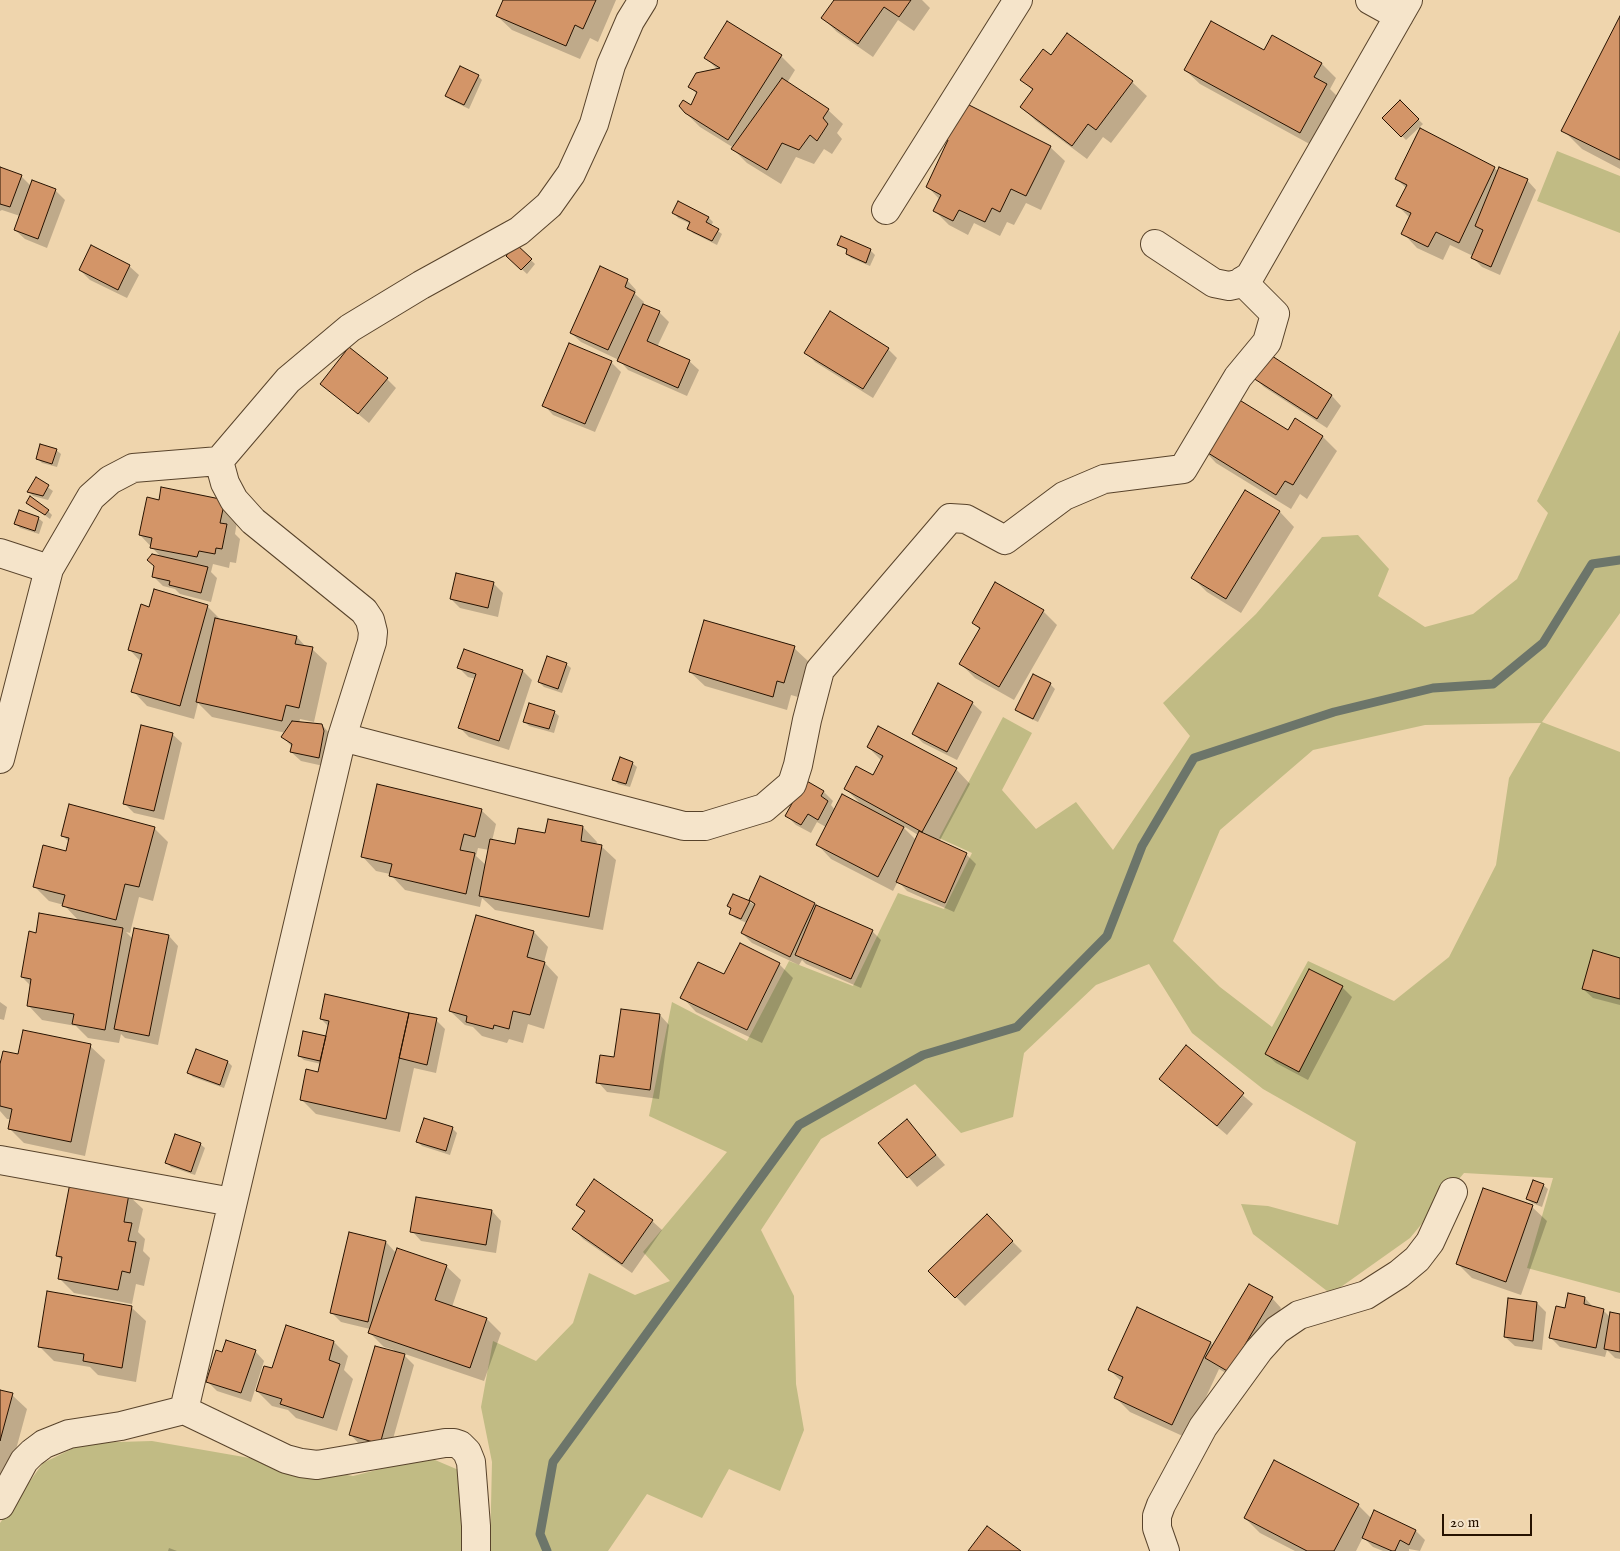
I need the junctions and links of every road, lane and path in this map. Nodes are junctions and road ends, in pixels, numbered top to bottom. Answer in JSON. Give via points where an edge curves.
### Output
{"nodes":[{"id":1,"x":643,"y":0,"type":"edge"},
{"id":2,"x":1018,"y":0,"type":"edge"},
{"id":3,"x":1370,"y":0,"type":"edge"},
{"id":4,"x":1404,"y":8,"type":"edge"},
{"id":5,"x":886,"y":210,"type":"dead end"},
{"id":6,"x":1155,"y":244,"type":"dead end"},
{"id":7,"x":1242,"y":281,"type":"junction"},
{"id":8,"x":218,"y":461,"type":"junction"},
{"id":9,"x":0,"y":553,"type":"edge"},
{"id":10,"x":50,"y":570,"type":"junction"},
{"id":11,"x":342,"y":737,"type":"junction"},
{"id":12,"x":0,"y":759,"type":"edge"},
{"id":13,"x":0,"y":1160,"type":"edge"},
{"id":14,"x":1453,"y":1192,"type":"dead end"},
{"id":15,"x":232,"y":1202,"type":"junction"},
{"id":16,"x":184,"y":1410,"type":"junction"},
{"id":17,"x":0,"y":1505,"type":"edge"},
{"id":18,"x":476,"y":1551,"type":"edge"},
{"id":19,"x":1165,"y":1551,"type":"edge"}],
"edges":[{"from":1,"to":8,"type":"street","via":[[611,65],[594,124],[570,174],[549,206],[519,231],[350,328],[288,380]]},
{"from":2,"to":5,"type":"street"},
{"from":3,"to":4,"type":"street"},
{"from":4,"to":7,"type":"street","via":[[1262,257],[1250,276]]},
{"from":6,"to":7,"type":"street","via":[[1214,283],[1229,286]]},
{"from":7,"to":11,"type":"street","via":[[1275,314],[1266,342],[1238,377],[1183,469],[1104,479],[1064,496],[1005,540],[966,519],[950,518],[820,670],[792,784],[764,808],[705,826],[684,826]]},
{"from":8,"to":10,"type":"street","via":[[133,468],[110,480],[91,497]]},
{"from":8,"to":11,"type":"street","via":[[234,500],[252,521],[364,610],[370,620],[372,642]]},
{"from":9,"to":10,"type":"street"},
{"from":10,"to":12,"type":"street"},
{"from":11,"to":15,"type":"street"},
{"from":13,"to":15,"type":"street"},
{"from":14,"to":19,"type":"street","via":[[1430,1242],[1399,1274],[1366,1295],[1300,1315],[1278,1330],[1259,1350],[1203,1427],[1160,1505],[1157,1528]]},
{"from":15,"to":16,"type":"street"},
{"from":16,"to":17,"type":"street","via":[[121,1426],[70,1434],[44,1444],[24,1461]]},
{"from":16,"to":18,"type":"street","via":[[286,1459],[301,1463],[317,1465],[445,1443],[460,1445],[472,1462]]}]}
